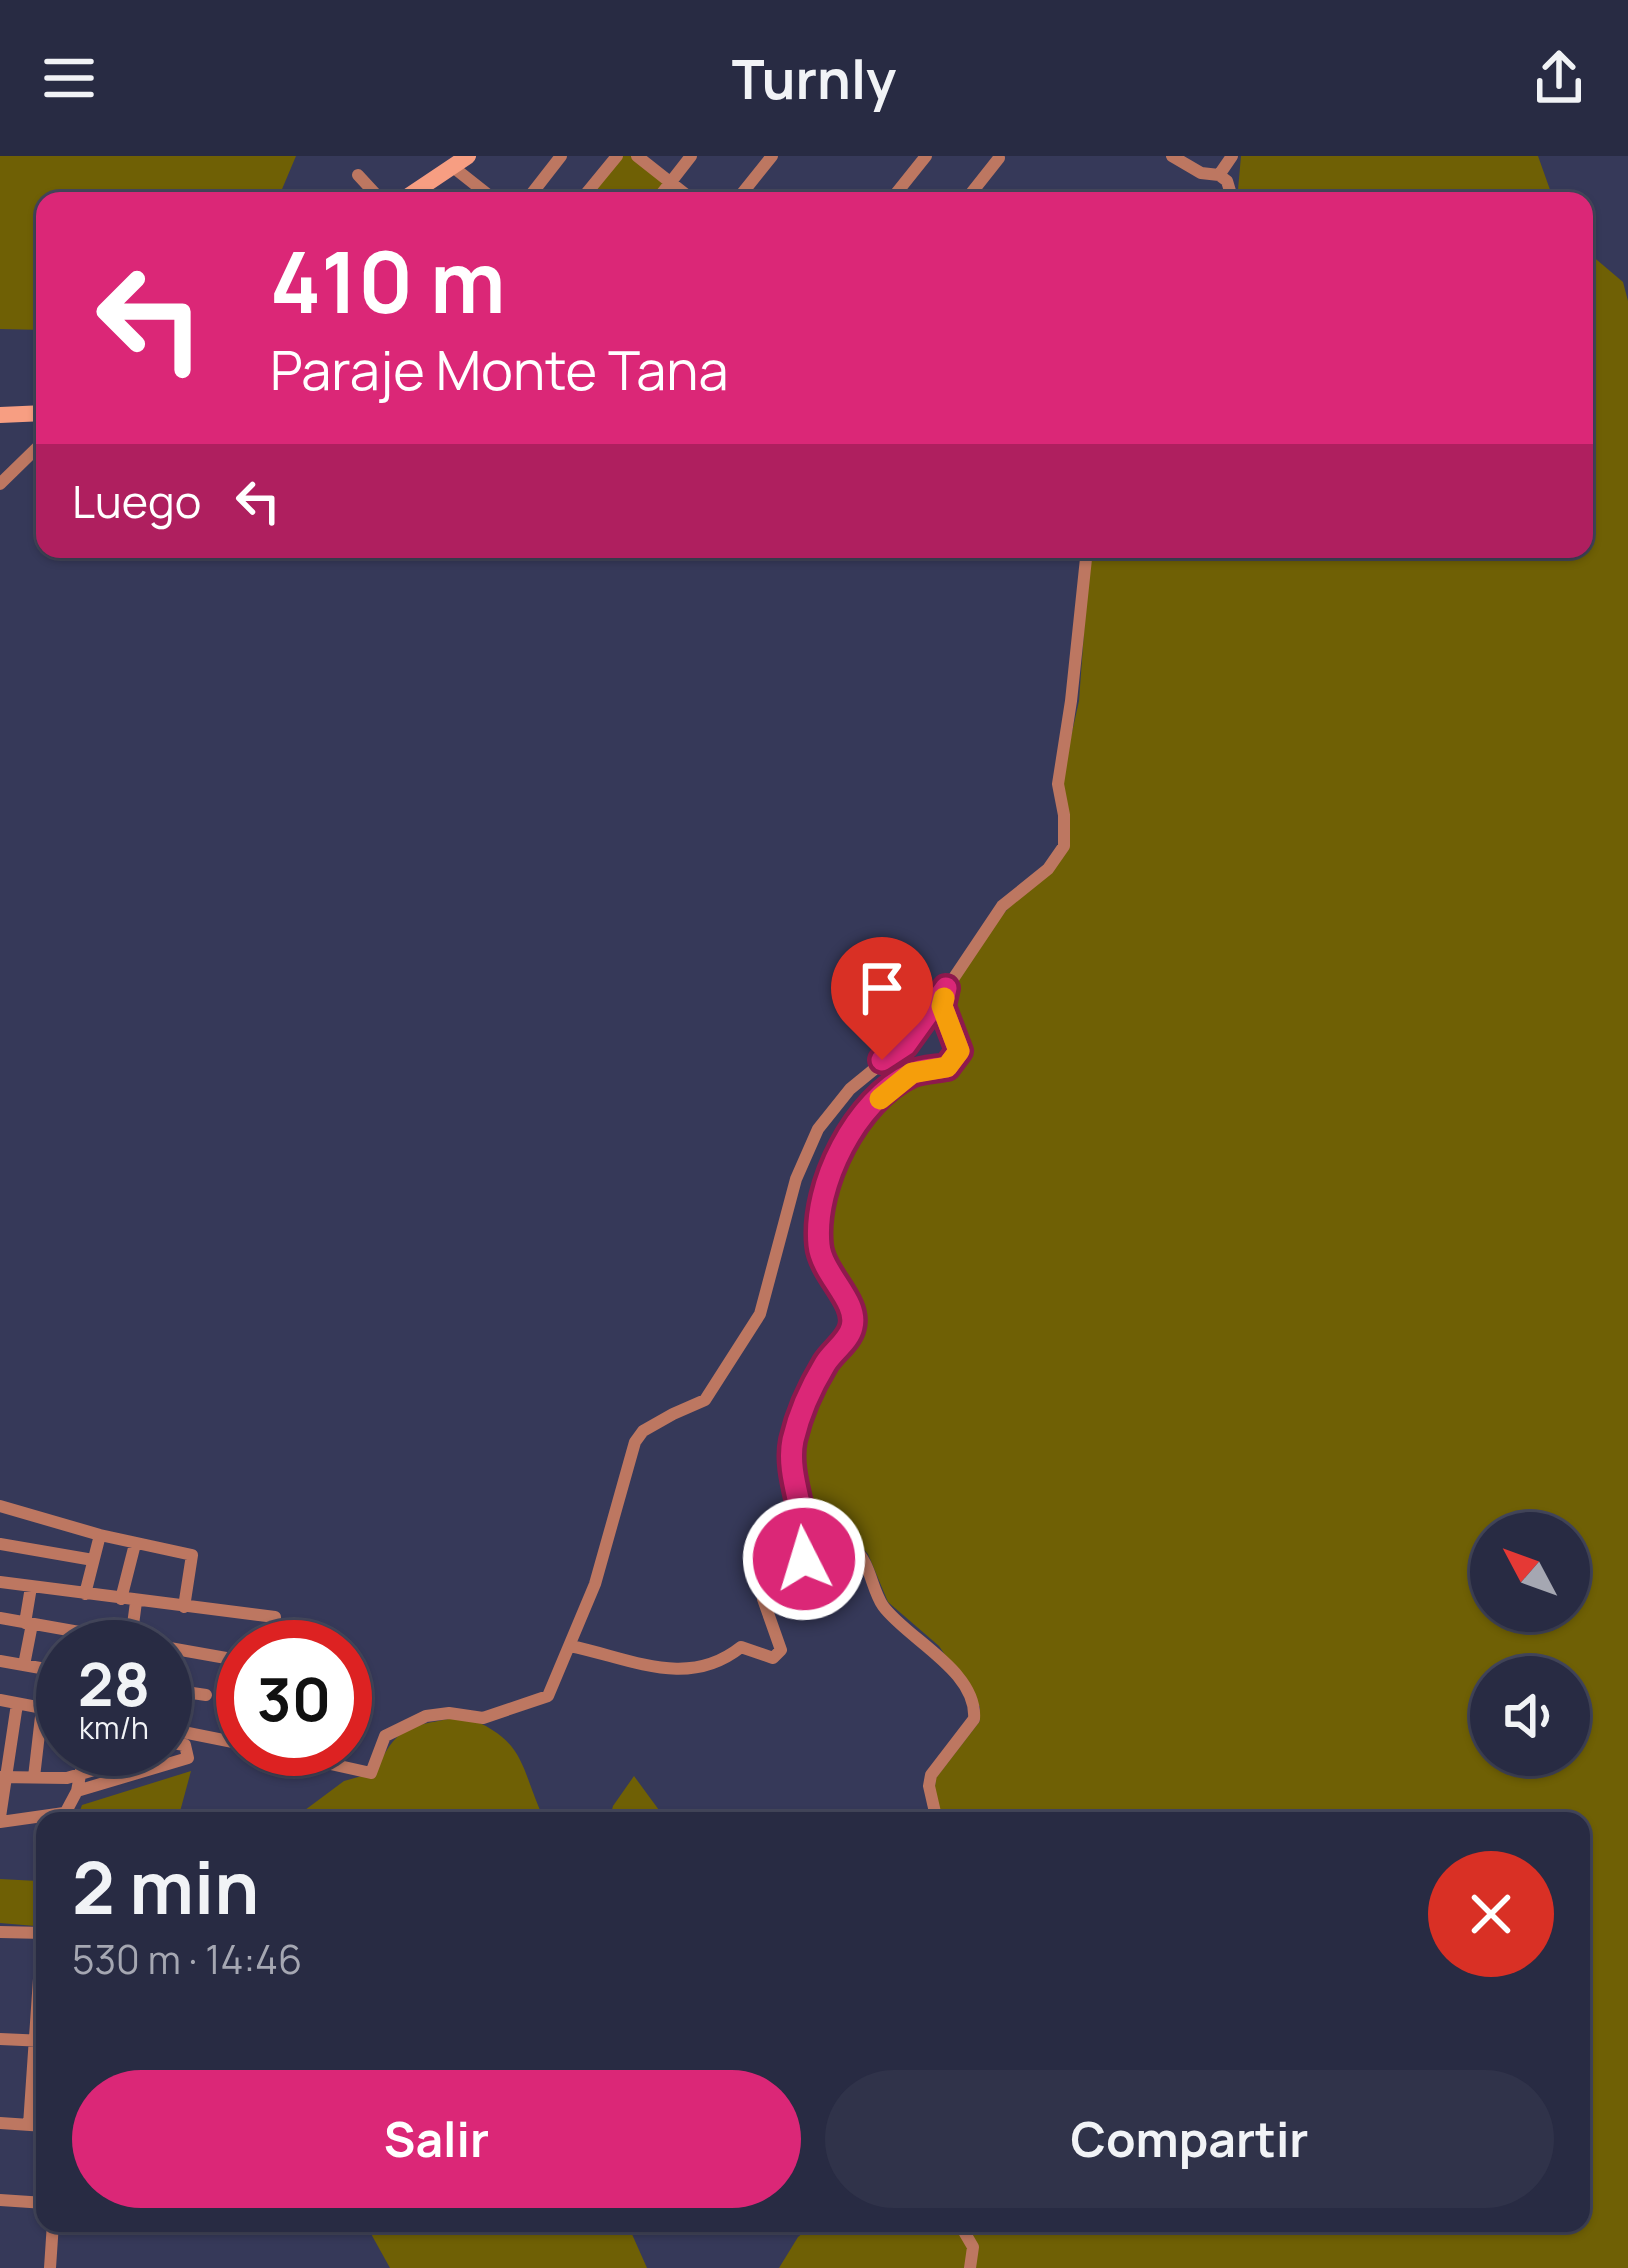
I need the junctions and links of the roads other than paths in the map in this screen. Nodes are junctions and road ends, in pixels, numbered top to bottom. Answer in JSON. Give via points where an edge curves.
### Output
{"nodes":[{"id":1,"x":561,"y":156,"type":"edge"},
{"id":2,"x":616,"y":156,"type":"edge"},
{"id":3,"x":637,"y":156,"type":"edge"},
{"id":4,"x":691,"y":156,"type":"edge"},
{"id":5,"x":772,"y":156,"type":"edge"},
{"id":6,"x":926,"y":156,"type":"edge"},
{"id":7,"x":1172,"y":156,"type":"edge"},
{"id":8,"x":1232,"y":156,"type":"edge"},
{"id":9,"x":999,"y":158,"type":"edge"},
{"id":10,"x":461,"y":162,"type":"edge"},
{"id":11,"x":1219,"y":175,"type":"junction"},
{"id":12,"x":358,"y":176,"type":"dead end"},
{"id":13,"x":670,"y":183,"type":"junction"},
{"id":14,"x":373,"y":192,"type":"edge"},
{"id":15,"x":415,"y":192,"type":"edge"},
{"id":16,"x":488,"y":192,"type":"edge"},
{"id":17,"x":533,"y":192,"type":"edge"},
{"id":18,"x":587,"y":192,"type":"edge"},
{"id":19,"x":663,"y":192,"type":"edge"},
{"id":20,"x":682,"y":192,"type":"edge"},
{"id":21,"x":743,"y":192,"type":"edge"},
{"id":22,"x":897,"y":192,"type":"edge"},
{"id":23,"x":972,"y":192,"type":"edge"},
{"id":24,"x":1230,"y":192,"type":"edge"},
{"id":25,"x":36,"y":413,"type":"edge"},
{"id":26,"x":0,"y":415,"type":"edge"},
{"id":27,"x":36,"y":449,"type":"edge"},
{"id":28,"x":0,"y":484,"type":"edge"},
{"id":29,"x":1086,"y":558,"type":"edge"},
{"id":30,"x":946,"y":988,"type":"junction"},
{"id":31,"x":0,"y":1506,"type":"edge"},
{"id":32,"x":804,"y":1524,"type":"junction"},
{"id":33,"x":100,"y":1535,"type":"junction"},
{"id":34,"x":0,"y":1544,"type":"edge"},
{"id":35,"x":135,"y":1544,"type":"junction"},
{"id":36,"x":93,"y":1559,"type":"junction"},
{"id":37,"x":0,"y":1582,"type":"edge"},
{"id":38,"x":31,"y":1587,"type":"junction"},
{"id":39,"x":85,"y":1594,"type":"junction"},
{"id":40,"x":129,"y":1601,"type":"junction"},
{"id":41,"x":184,"y":1607,"type":"junction"},
{"id":42,"x":275,"y":1617,"type":"dead end"},
{"id":43,"x":0,"y":1618,"type":"edge"},
{"id":44,"x":129,"y":1620,"type":"edge"},
{"id":45,"x":28,"y":1623,"type":"junction"},
{"id":46,"x":36,"y":1624,"type":"edge"},
{"id":47,"x":570,"y":1646,"type":"junction"},
{"id":48,"x":0,"y":1661,"type":"edge"},
{"id":49,"x":24,"y":1665,"type":"junction"},
{"id":50,"x":36,"y":1667,"type":"edge"},
{"id":51,"x":192,"y":1693,"type":"edge"},
{"id":52,"x":206,"y":1695,"type":"dead end"},
{"id":53,"x":0,"y":1700,"type":"edge"},
{"id":54,"x":16,"y":1704,"type":"junction"},
{"id":55,"x":36,"y":1707,"type":"edge"},
{"id":56,"x":192,"y":1734,"type":"edge"},
{"id":57,"x":197,"y":1734,"type":"junction"},
{"id":58,"x":216,"y":1738,"type":"edge"},
{"id":59,"x":192,"y":1742,"type":"edge"},
{"id":60,"x":36,"y":1760,"type":"edge"},
{"id":61,"x":372,"y":1770,"type":"edge"},
{"id":62,"x":58,"y":1776,"type":"edge"},
{"id":63,"x":82,"y":1776,"type":"edge"},
{"id":64,"x":131,"y":1776,"type":"edge"},
{"id":65,"x":3,"y":1777,"type":"edge"},
{"id":66,"x":34,"y":1777,"type":"junction"},
{"id":67,"x":76,"y":1792,"type":"junction"},
{"id":68,"x":66,"y":1812,"type":"edge"},
{"id":69,"x":936,"y":1812,"type":"edge"},
{"id":70,"x":36,"y":1818,"type":"edge"},
{"id":71,"x":0,"y":1819,"type":"edge"},
{"id":72,"x":0,"y":1932,"type":"edge"},
{"id":73,"x":36,"y":1934,"type":"edge"},
{"id":74,"x":0,"y":2039,"type":"edge"},
{"id":75,"x":36,"y":2041,"type":"edge"},
{"id":76,"x":36,"y":2072,"type":"edge"},
{"id":77,"x":0,"y":2123,"type":"edge"},
{"id":78,"x":29,"y":2125,"type":"junction"},
{"id":79,"x":36,"y":2125,"type":"edge"},
{"id":80,"x":0,"y":2200,"type":"edge"},
{"id":81,"x":36,"y":2202,"type":"edge"},
{"id":82,"x":52,"y":2232,"type":"edge"},
{"id":83,"x":965,"y":2232,"type":"edge"},
{"id":84,"x":50,"y":2268,"type":"edge"},
{"id":85,"x":970,"y":2268,"type":"edge"}],
"edges":[{"from":1,"to":17,"type":"street"},
{"from":2,"to":18,"type":"street"},
{"from":3,"to":13,"type":"street"},
{"from":4,"to":13,"type":"street"},
{"from":5,"to":21,"type":"street"},
{"from":6,"to":22,"type":"street"},
{"from":7,"to":11,"type":"street"},
{"from":8,"to":11,"type":"street"},
{"from":9,"to":23,"type":"street"},
{"from":10,"to":15,"type":"main road"},
{"from":10,"to":16,"type":"street"},
{"from":11,"to":24,"type":"street"},
{"from":12,"to":14,"type":"street"},
{"from":13,"to":19,"type":"street"},
{"from":13,"to":20,"type":"street"},
{"from":25,"to":26,"type":"main road"},
{"from":27,"to":28,"type":"street"},
{"from":29,"to":30,"type":"street","via":[[1058,784],[1064,846],[1002,906]]},
{"from":30,"to":32,"type":"street","via":[[942,1006],[959,1051],[947,1067],[912,1073],[856,1124],[821,1203],[819,1247],[853,1309],[852,1331],[826,1361],[791,1445]]},
{"from":30,"to":47,"type":"street","via":[[905,1045],[850,1089],[818,1130],[796,1179],[760,1314],[705,1400],[634,1442]]},
{"from":31,"to":33,"type":"street"},
{"from":32,"to":47,"type":"street","via":[[801,1565],[763,1599],[781,1650],[773,1658],[741,1647],[706,1668],[668,1669]]},
{"from":32,"to":69,"type":"street","via":[[862,1556],[883,1605],[938,1655],[970,1700],[974,1719],[931,1775]]},
{"from":33,"to":35,"type":"street"},
{"from":33,"to":36,"type":"street"},
{"from":34,"to":36,"type":"street"},
{"from":35,"to":40,"type":"street"},
{"from":35,"to":41,"type":"street","via":[[192,1555]]},
{"from":36,"to":39,"type":"street"},
{"from":37,"to":38,"type":"street"},
{"from":38,"to":39,"type":"street"},
{"from":38,"to":45,"type":"street"},
{"from":39,"to":40,"type":"street"},
{"from":40,"to":41,"type":"street"},
{"from":40,"to":44,"type":"street"},
{"from":41,"to":42,"type":"street"},
{"from":43,"to":45,"type":"street"},
{"from":45,"to":46,"type":"street"},
{"from":45,"to":49,"type":"street"},
{"from":47,"to":61,"type":"street","via":[[548,1696],[483,1718],[425,1716],[385,1736]]},
{"from":48,"to":49,"type":"street"},
{"from":49,"to":50,"type":"street"},
{"from":51,"to":52,"type":"street"},
{"from":53,"to":54,"type":"street"},
{"from":54,"to":55,"type":"street"},
{"from":54,"to":65,"type":"street"},
{"from":56,"to":57,"type":"street"},
{"from":57,"to":58,"type":"street"},
{"from":57,"to":59,"type":"street"},
{"from":60,"to":66,"type":"street"},
{"from":62,"to":66,"type":"street"},
{"from":63,"to":67,"type":"street"},
{"from":64,"to":67,"type":"street"},
{"from":65,"to":66,"type":"street"},
{"from":65,"to":71,"type":"street"},
{"from":67,"to":68,"type":"street"},
{"from":70,"to":71,"type":"street"},
{"from":72,"to":73,"type":"street"},
{"from":74,"to":75,"type":"street"},
{"from":76,"to":78,"type":"street"},
{"from":77,"to":78,"type":"street"},
{"from":78,"to":79,"type":"street"},
{"from":80,"to":81,"type":"street"},
{"from":82,"to":84,"type":"street"},
{"from":83,"to":85,"type":"street","via":[[974,2247]]}]}
